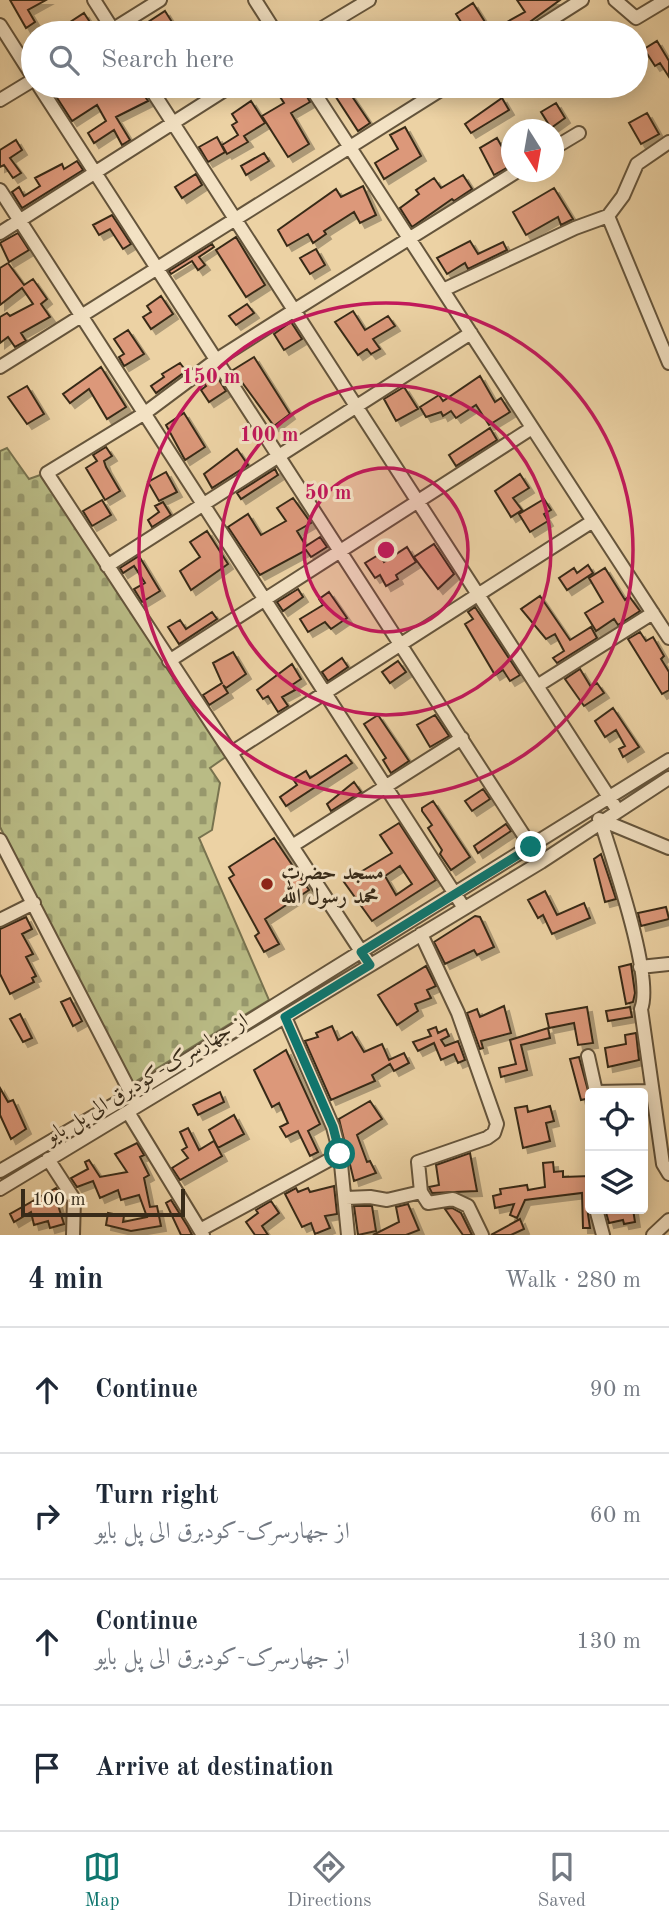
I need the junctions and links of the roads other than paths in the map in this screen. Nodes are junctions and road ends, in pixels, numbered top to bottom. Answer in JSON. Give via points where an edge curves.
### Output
{"nodes":[{"id":1,"x":94,"y":0,"type":"edge"},
{"id":2,"x":160,"y":0,"type":"edge"},
{"id":3,"x":255,"y":0,"type":"edge"},
{"id":4,"x":369,"y":0,"type":"edge"},
{"id":5,"x":582,"y":0,"type":"edge"},
{"id":6,"x":615,"y":0,"type":"edge"},
{"id":7,"x":666,"y":0,"type":"edge"},
{"id":8,"x":106,"y":21,"type":"edge"},
{"id":9,"x":128,"y":21,"type":"edge"},
{"id":10,"x":268,"y":21,"type":"edge"},
{"id":11,"x":334,"y":21,"type":"edge"},
{"id":12,"x":549,"y":21,"type":"edge"},
{"id":13,"x":0,"y":24,"type":"edge"},
{"id":14,"x":21,"y":58,"type":"edge"},
{"id":15,"x":21,"y":86,"type":"edge"},
{"id":16,"x":47,"y":98,"type":"edge"},
{"id":17,"x":157,"y":98,"type":"edge"},
{"id":18,"x":212,"y":98,"type":"edge"},
{"id":19,"x":318,"y":98,"type":"edge"},
{"id":20,"x":428,"y":98,"type":"edge"},
{"id":21,"x":0,"y":100,"type":"edge"},
{"id":22,"x":173,"y":123,"type":"junction"},
{"id":23,"x":579,"y":133,"type":"dead end"},
{"id":24,"x":564,"y":142,"type":"edge"},
{"id":25,"x":669,"y":142,"type":"edge"},
{"id":26,"x":350,"y":147,"type":"junction"},
{"id":27,"x":95,"y":173,"type":"junction"},
{"id":28,"x":501,"y":181,"type":"edge"},
{"id":29,"x":0,"y":190,"type":"edge"},
{"id":30,"x":608,"y":216,"type":"junction"},
{"id":31,"x":235,"y":219,"type":"junction"},
{"id":32,"x":20,"y":220,"type":"junction"},
{"id":33,"x":0,"y":233,"type":"edge"},
{"id":34,"x":408,"y":238,"type":"junction"},
{"id":35,"x":157,"y":268,"type":"junction"},
{"id":36,"x":443,"y":290,"type":"junction"},
{"id":37,"x":293,"y":311,"type":"junction"},
{"id":38,"x":80,"y":316,"type":"junction"},
{"id":39,"x":471,"y":333,"type":"junction"},
{"id":40,"x":216,"y":360,"type":"junction"},
{"id":41,"x":669,"y":363,"type":"edge"},
{"id":42,"x":0,"y":367,"type":"edge"},
{"id":43,"x":356,"y":406,"type":"junction"},
{"id":44,"x":145,"y":413,"type":"junction"},
{"id":45,"x":533,"y":428,"type":"junction"},
{"id":46,"x":278,"y":455,"type":"junction"},
{"id":47,"x":418,"y":502,"type":"junction"},
{"id":48,"x":203,"y":505,"type":"junction"},
{"id":49,"x":593,"y":521,"type":"junction"},
{"id":50,"x":341,"y":551,"type":"junction"},
{"id":51,"x":107,"y":566,"type":"junction"},
{"id":52,"x":478,"y":595,"type":"junction"},
{"id":53,"x":266,"y":600,"type":"junction"},
{"id":54,"x":653,"y":613,"type":"junction"},
{"id":55,"x":669,"y":638,"type":"edge"},
{"id":56,"x":401,"y":644,"type":"junction"},
{"id":57,"x":169,"y":661,"type":"junction"},
{"id":58,"x":537,"y":686,"type":"junction"},
{"id":59,"x":327,"y":692,"type":"junction"},
{"id":60,"x":462,"y":738,"type":"junction"},
{"id":61,"x":230,"y":753,"type":"junction"},
{"id":62,"x":669,"y":760,"type":"edge"},
{"id":63,"x":669,"y":778,"type":"edge"},
{"id":64,"x":386,"y":786,"type":"junction"},
{"id":65,"x":609,"y":799,"type":"junction"},
{"id":66,"x":592,"y":809,"type":"junction"},
{"id":67,"x":618,"y":811,"type":"junction"},
{"id":68,"x":601,"y":822,"type":"junction"},
{"id":69,"x":0,"y":839,"type":"edge"},
{"id":70,"x":292,"y":846,"type":"junction"},
{"id":71,"x":531,"y":847,"type":"junction"},
{"id":72,"x":669,"y":848,"type":"edge"},
{"id":73,"x":541,"y":862,"type":"junction"},
{"id":74,"x":455,"y":894,"type":"junction"},
{"id":75,"x":34,"y":903,"type":"junction"},
{"id":76,"x":464,"y":908,"type":"junction"},
{"id":77,"x":0,"y":920,"type":"edge"},
{"id":78,"x":421,"y":934,"type":"junction"},
{"id":79,"x":361,"y":952,"type":"junction"},
{"id":80,"x":669,"y":964,"type":"edge"},
{"id":81,"x":370,"y":965,"type":"junction"},
{"id":82,"x":640,"y":967,"type":"junction"},
{"id":83,"x":285,"y":1017,"type":"junction"},
{"id":84,"x":588,"y":1056,"type":"dead end"},
{"id":85,"x":651,"y":1091,"type":"junction"},
{"id":86,"x":133,"y":1104,"type":"junction"},
{"id":87,"x":340,"y":1154,"type":"junction"},
{"id":88,"x":48,"y":1159,"type":"junction"},
{"id":89,"x":0,"y":1171,"type":"edge"},
{"id":90,"x":669,"y":1174,"type":"edge"},
{"id":91,"x":0,"y":1189,"type":"edge"},
{"id":92,"x":421,"y":1192,"type":"junction"},
{"id":93,"x":346,"y":1198,"type":"junction"},
{"id":94,"x":597,"y":1214,"type":"edge"},
{"id":95,"x":669,"y":1220,"type":"edge"},
{"id":96,"x":201,"y":1233,"type":"edge"},
{"id":97,"x":73,"y":1235,"type":"edge"},
{"id":98,"x":348,"y":1235,"type":"edge"},
{"id":99,"x":482,"y":1235,"type":"edge"},
{"id":100,"x":603,"y":1235,"type":"edge"},
{"id":101,"x":653,"y":1235,"type":"edge"}],
"edges":[{"from":1,"to":8,"type":"street"},
{"from":2,"to":9,"type":"street"},
{"from":3,"to":10,"type":"street"},
{"from":4,"to":11,"type":"street"},
{"from":5,"to":12,"type":"street"},
{"from":6,"to":7,"type":"street","via":[[636,18]]},
{"from":13,"to":14,"type":"street"},
{"from":15,"to":21,"type":"street"},
{"from":16,"to":27,"type":"street"},
{"from":17,"to":22,"type":"street"},
{"from":18,"to":22,"type":"street"},
{"from":19,"to":26,"type":"street"},
{"from":20,"to":26,"type":"street"},
{"from":22,"to":27,"type":"street"},
{"from":22,"to":31,"type":"street"},
{"from":23,"to":24,"type":"street"},
{"from":25,"to":30,"type":"street","via":[[637,164]]},
{"from":26,"to":31,"type":"street"},
{"from":26,"to":34,"type":"street"},
{"from":27,"to":32,"type":"street"},
{"from":27,"to":35,"type":"street"},
{"from":28,"to":34,"type":"street"},
{"from":29,"to":32,"type":"street"},
{"from":30,"to":36,"type":"street"},
{"from":30,"to":41,"type":"street"},
{"from":31,"to":35,"type":"street"},
{"from":31,"to":37,"type":"street"},
{"from":32,"to":33,"type":"street"},
{"from":32,"to":38,"type":"street"},
{"from":34,"to":36,"type":"street"},
{"from":34,"to":37,"type":"street"},
{"from":35,"to":38,"type":"street"},
{"from":35,"to":40,"type":"street"},
{"from":36,"to":39,"type":"street"},
{"from":37,"to":40,"type":"street"},
{"from":37,"to":43,"type":"street"},
{"from":38,"to":42,"type":"street"},
{"from":38,"to":44,"type":"street"},
{"from":39,"to":43,"type":"street"},
{"from":39,"to":45,"type":"street"},
{"from":40,"to":44,"type":"street"},
{"from":40,"to":46,"type":"street"},
{"from":43,"to":46,"type":"street"},
{"from":43,"to":47,"type":"street"},
{"from":44,"to":48,"type":"street"},
{"from":44,"to":51,"type":"street","via":[[47,473]]},
{"from":45,"to":47,"type":"street"},
{"from":45,"to":49,"type":"street"},
{"from":46,"to":48,"type":"street"},
{"from":46,"to":50,"type":"street"},
{"from":47,"to":50,"type":"street"},
{"from":47,"to":52,"type":"street"},
{"from":48,"to":51,"type":"street"},
{"from":48,"to":53,"type":"street"},
{"from":49,"to":52,"type":"street"},
{"from":49,"to":54,"type":"street"},
{"from":50,"to":53,"type":"street"},
{"from":50,"to":56,"type":"street"},
{"from":51,"to":57,"type":"street"},
{"from":52,"to":56,"type":"street"},
{"from":52,"to":58,"type":"street"},
{"from":53,"to":57,"type":"street"},
{"from":53,"to":59,"type":"street"},
{"from":54,"to":55,"type":"street"},
{"from":54,"to":58,"type":"street"},
{"from":56,"to":59,"type":"street"},
{"from":56,"to":60,"type":"street"},
{"from":57,"to":61,"type":"street"},
{"from":58,"to":65,"type":"street"},
{"from":59,"to":61,"type":"street"},
{"from":59,"to":64,"type":"street"},
{"from":60,"to":64,"type":"street"},
{"from":60,"to":71,"type":"street"},
{"from":61,"to":70,"type":"street"},
{"from":62,"to":65,"type":"street","name":"از جهارسرک-کودبرق الی پل بایو"},
{"from":63,"to":67,"type":"street","name":"از جهارسرک-کودبرق الی پل بایو"},
{"from":64,"to":70,"type":"street"},
{"from":64,"to":74,"type":"street"},
{"from":65,"to":66,"type":"street","name":"از جهارسرک-کودبرق الی پل بایو"},
{"from":65,"to":67,"type":"street"},
{"from":66,"to":68,"type":"street"},
{"from":66,"to":71,"type":"street","name":"از جهارسرک-کودبرق الی پل بایو"},
{"from":67,"to":68,"type":"street","name":"از جهارسرک-کودبرق الی پل بایو"},
{"from":68,"to":72,"type":"street"},
{"from":68,"to":73,"type":"street","name":"از جهارسرک-کودبرق الی پل بایو"},
{"from":68,"to":82,"type":"street"},
{"from":69,"to":75,"type":"street"},
{"from":70,"to":79,"type":"street"},
{"from":71,"to":73,"type":"street"},
{"from":71,"to":74,"type":"street","name":"از جهارسرک-کودبرق الی پل بایو"},
{"from":73,"to":76,"type":"street","name":"از جهارسرک-کودبرق الی پل بایو"},
{"from":74,"to":76,"type":"street"},
{"from":74,"to":79,"type":"street","name":"از جهارسرک-کودبرق الی پل بایو"},
{"from":75,"to":77,"type":"street"},
{"from":75,"to":86,"type":"street"},
{"from":76,"to":78,"type":"street","name":"از جهارسرک-کودبرق الی پل بایو"},
{"from":78,"to":81,"type":"street","name":"از جهارسرک-کودبرق الی پل بایو"},
{"from":78,"to":92,"type":"street","via":[[458,1013],[497,1124],[487,1138],[418,1162]]},
{"from":79,"to":81,"type":"street"},
{"from":79,"to":86,"type":"street","name":"از جهارسرک-کودبرق الی پل بایو"},
{"from":80,"to":82,"type":"street"},
{"from":81,"to":83,"type":"street","name":"از جهارسرک-کودبرق الی پل بایو"},
{"from":82,"to":85,"type":"street"},
{"from":83,"to":86,"type":"street","name":"از جهارسرک-کودبرق الی پل بایو"},
{"from":83,"to":87,"type":"street","via":[[333,1127]]},
{"from":84,"to":85,"type":"street","via":[[596,1092]]},
{"from":85,"to":90,"type":"street","via":[[663,1164]]},
{"from":86,"to":88,"type":"street","name":"از جهارسرک-کودبرق الی پل بایو"},
{"from":86,"to":89,"type":"street","name":"از جهارسرک-کودبرق الی پل بایو"},
{"from":86,"to":96,"type":"street"},
{"from":87,"to":93,"type":"street"},
{"from":87,"to":96,"type":"street"},
{"from":88,"to":91,"type":"street","name":"از جهارسرک-کودبرق الی پل بایو"},
{"from":88,"to":97,"type":"street","via":[[74,1199]]},
{"from":92,"to":93,"type":"street","via":[[387,1200]]},
{"from":92,"to":99,"type":"street","via":[[428,1203],[453,1199],[468,1206]]},
{"from":93,"to":98,"type":"street"},
{"from":94,"to":100,"type":"street"},
{"from":95,"to":101,"type":"street"}]}
